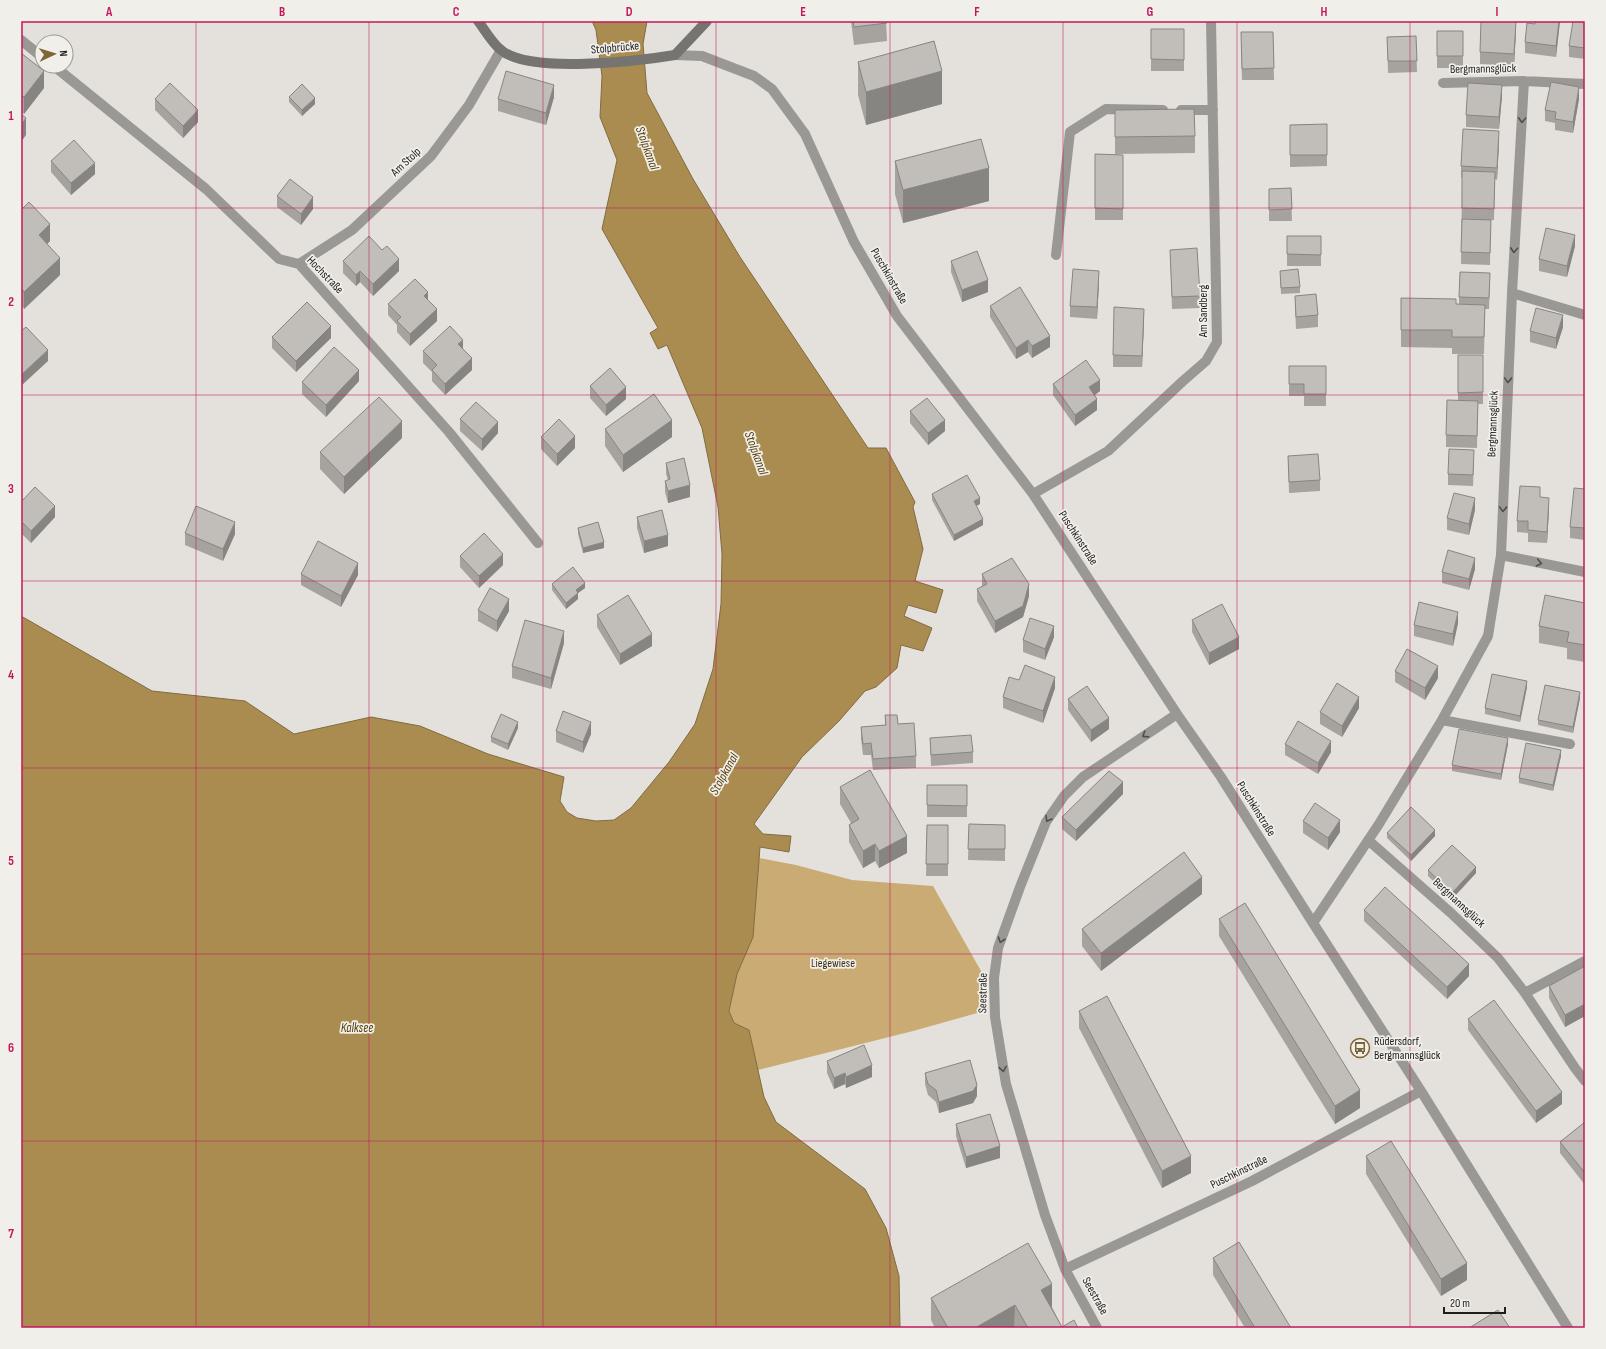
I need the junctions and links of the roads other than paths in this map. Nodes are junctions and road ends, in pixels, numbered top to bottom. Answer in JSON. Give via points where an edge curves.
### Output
{"nodes":[{"id":1,"x":478,"y":21,"type":"edge"},
{"id":2,"x":707,"y":21,"type":"edge"},
{"id":3,"x":1210,"y":21,"type":"edge"},
{"id":4,"x":21,"y":40,"type":"edge"},
{"id":5,"x":34,"y":50,"type":"edge"},
{"id":6,"x":500,"y":50,"type":"junction"},
{"id":7,"x":675,"y":55,"type":"junction"},
{"id":8,"x":64,"y":74,"type":"edge"},
{"id":9,"x":1524,"y":81,"type":"junction"},
{"id":10,"x":1443,"y":83,"type":"dead end"},
{"id":11,"x":1585,"y":84,"type":"edge"},
{"id":12,"x":1213,"y":110,"type":"junction"},
{"id":13,"x":1056,"y":255,"type":"dead end"},
{"id":14,"x":299,"y":264,"type":"junction"},
{"id":15,"x":1512,"y":293,"type":"junction"},
{"id":16,"x":1585,"y":315,"type":"edge"},
{"id":17,"x":1033,"y":494,"type":"junction"},
{"id":18,"x":538,"y":543,"type":"dead end"},
{"id":19,"x":1501,"y":556,"type":"junction"},
{"id":20,"x":1585,"y":572,"type":"edge"},
{"id":21,"x":1177,"y":714,"type":"junction"},
{"id":22,"x":1442,"y":720,"type":"junction"},
{"id":23,"x":1570,"y":744,"type":"dead end"},
{"id":24,"x":1368,"y":840,"type":"junction"},
{"id":25,"x":1313,"y":923,"type":"junction"},
{"id":26,"x":1585,"y":961,"type":"edge"},
{"id":27,"x":1525,"y":993,"type":"junction"},
{"id":28,"x":1585,"y":1080,"type":"edge"},
{"id":29,"x":1421,"y":1091,"type":"junction"},
{"id":30,"x":1065,"y":1269,"type":"junction"},
{"id":31,"x":1097,"y":1328,"type":"edge"},
{"id":32,"x":1568,"y":1328,"type":"edge"}],
"edges":[{"from":1,"to":6,"type":"main road"},
{"from":2,"to":7,"type":"main road"},
{"from":3,"to":12,"type":"street","name":"Am Sandberg"},
{"from":4,"to":5,"type":"street"},
{"from":6,"to":7,"type":"main road","name":"Stolpbrücke","via":[[515,58],[573,65]]},
{"from":6,"to":14,"type":"street","name":"Am Stolp","via":[[469,105],[431,156],[352,230]]},
{"from":7,"to":17,"type":"street","name":"Puschkinstraße","via":[[702,56],[754,76],[772,89],[806,134],[854,242],[897,316]]},
{"from":8,"to":14,"type":"street","name":"Hochstraße","via":[[206,188],[280,259]]},
{"from":9,"to":10,"type":"street","name":"Bergmannsglück"},
{"from":9,"to":11,"type":"street","name":"Bergmannsglück"},
{"from":9,"to":15,"type":"street","name":"Bergmannsglück","one_way":true},
{"from":12,"to":13,"type":"street","via":[[1106,109],[1070,132]]},
{"from":12,"to":17,"type":"street","name":"Am Sandberg","via":[[1217,342],[1206,362],[1108,451]]},
{"from":14,"to":18,"type":"street","name":"Hochstraße","via":[[449,432]]},
{"from":15,"to":16,"type":"street"},
{"from":15,"to":19,"type":"street","name":"Bergmannsglück","one_way":true},
{"from":17,"to":21,"type":"street","name":"Puschkinstraße"},
{"from":19,"to":20,"type":"street","one_way":true},
{"from":19,"to":22,"type":"street","name":"Bergmannsglück","via":[[1488,636]]},
{"from":21,"to":25,"type":"street","name":"Puschkinstraße","via":[[1221,777]]},
{"from":21,"to":30,"type":"street","name":"Seestraße","one_way":true,"via":[[1083,777],[1064,796],[1046,822],[998,948],[994,978],[995,1017],[1006,1084],[1045,1216]]},
{"from":22,"to":23,"type":"street"},
{"from":22,"to":24,"type":"street","name":"Bergmannsglück"},
{"from":24,"to":25,"type":"street","name":"Bergmannsglück"},
{"from":24,"to":27,"type":"street","name":"Bergmannsglück","via":[[1451,913],[1492,953]]},
{"from":25,"to":29,"type":"street","name":"Puschkinstraße"},
{"from":26,"to":27,"type":"street"},
{"from":27,"to":28,"type":"street","name":"Bergmannsglück"},
{"from":29,"to":30,"type":"street","name":"Puschkinstraße","via":[[1252,1182]]},
{"from":29,"to":32,"type":"street","name":"Puschkinstraße"},
{"from":30,"to":31,"type":"street","name":"Seestraße"}]}
